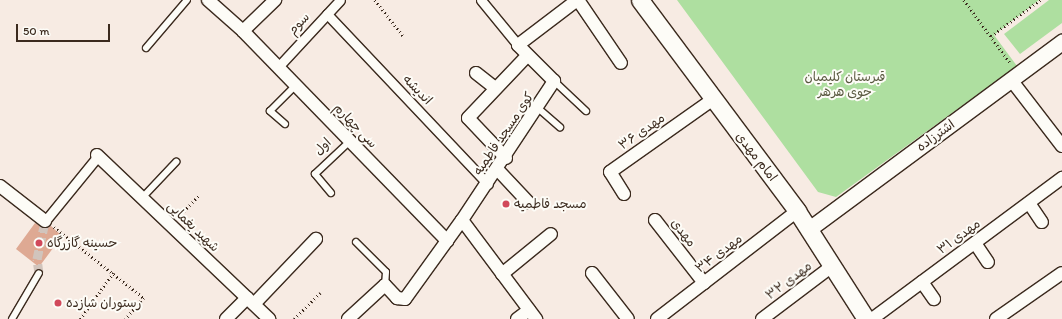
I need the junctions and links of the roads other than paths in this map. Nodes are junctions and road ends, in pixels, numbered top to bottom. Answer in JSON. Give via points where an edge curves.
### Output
{"nodes":[{"id":1,"x":187,"y":0,"type":"edge"},
{"id":2,"x":208,"y":0,"type":"edge"},
{"id":3,"x":275,"y":0,"type":"edge"},
{"id":4,"x":340,"y":0,"type":"edge"},
{"id":5,"x":481,"y":0,"type":"edge"},
{"id":6,"x":577,"y":0,"type":"edge"},
{"id":7,"x":640,"y":0,"type":"edge"},
{"id":8,"x":327,"y":14,"type":"junction"},
{"id":9,"x":243,"y":31,"type":"junction"},
{"id":10,"x":1062,"y":42,"type":"edge"},
{"id":11,"x":518,"y":45,"type":"junction"},
{"id":12,"x":146,"y":48,"type":"dead end"},
{"id":13,"x":528,"y":56,"type":"junction"},
{"id":14,"x":621,"y":63,"type":"dead end"},
{"id":15,"x":278,"y":67,"type":"junction"},
{"id":16,"x":476,"y":73,"type":"dead end"},
{"id":17,"x":1016,"y":78,"type":"junction"},
{"id":18,"x":554,"y":81,"type":"junction"},
{"id":19,"x":296,"y":85,"type":"junction"},
{"id":20,"x":494,"y":87,"type":"junction"},
{"id":21,"x":712,"y":100,"type":"junction"},
{"id":22,"x":538,"y":109,"type":"junction"},
{"id":23,"x":586,"y":111,"type":"dead end"},
{"id":24,"x":285,"y":124,"type":"dead end"},
{"id":25,"x":560,"y":127,"type":"dead end"},
{"id":26,"x":350,"y":141,"type":"junction"},
{"id":27,"x":1062,"y":146,"type":"edge"},
{"id":28,"x":97,"y":155,"type":"joint"},
{"id":29,"x":506,"y":158,"type":"junction"},
{"id":30,"x":176,"y":162,"type":"dead end"},
{"id":31,"x":498,"y":170,"type":"junction"},
{"id":32,"x":1062,"y":178,"type":"edge"},
{"id":33,"x":488,"y":184,"type":"junction"},
{"id":34,"x":0,"y":186,"type":"edge"},
{"id":35,"x":331,"y":193,"type":"dead end"},
{"id":36,"x":624,"y":194,"type":"dead end"},
{"id":37,"x":142,"y":198,"type":"junction"},
{"id":38,"x":530,"y":203,"type":"dead end"},
{"id":39,"x":1029,"y":203,"type":"junction"},
{"id":40,"x":797,"y":211,"type":"junction"},
{"id":41,"x":462,"y":220,"type":"junction"},
{"id":42,"x":655,"y":220,"type":"dead end"},
{"id":43,"x":45,"y":221,"type":"joint"},
{"id":44,"x":1042,"y":222,"type":"dead end"},
{"id":45,"x":809,"y":229,"type":"junction"},
{"id":46,"x":551,"y":234,"type":"dead end"},
{"id":47,"x":316,"y":239,"type":"dead end"},
{"id":48,"x":447,"y":241,"type":"junction"},
{"id":49,"x":356,"y":242,"type":"dead end"},
{"id":50,"x":975,"y":243,"type":"junction"},
{"id":51,"x":988,"y":262,"type":"dead end"},
{"id":52,"x":832,"y":266,"type":"junction"},
{"id":53,"x":39,"y":273,"type":"tunnel mouth"},
{"id":54,"x":592,"y":273,"type":"dead end"},
{"id":55,"x":1062,"y":273,"type":"edge"},
{"id":56,"x":502,"y":274,"type":"junction"},
{"id":57,"x":922,"y":282,"type":"junction"},
{"id":58,"x":704,"y":283,"type":"junction"},
{"id":59,"x":385,"y":285,"type":"junction"},
{"id":60,"x":934,"y":299,"type":"dead end"},
{"id":61,"x":251,"y":301,"type":"junction"},
{"id":62,"x":532,"y":314,"type":"edge"},
{"id":63,"x":12,"y":319,"type":"edge"},
{"id":64,"x":226,"y":319,"type":"edge"},
{"id":65,"x":269,"y":319,"type":"edge"},
{"id":66,"x":348,"y":319,"type":"edge"},
{"id":67,"x":517,"y":319,"type":"edge"},
{"id":68,"x":628,"y":319,"type":"edge"},
{"id":69,"x":657,"y":319,"type":"edge"},
{"id":70,"x":762,"y":319,"type":"edge"},
{"id":71,"x":866,"y":319,"type":"edge"},
{"id":72,"x":872,"y":319,"type":"edge"},
{"id":73,"x":996,"y":319,"type":"edge"}],
"edges":[{"from":1,"to":12,"type":"lane"},
{"from":2,"to":9,"type":"street","name":"سی چهارم"},
{"from":3,"to":9,"type":"street"},
{"from":4,"to":8,"type":"street","name":"سوم"},
{"from":5,"to":11,"type":"street"},
{"from":6,"to":11,"type":"street"},
{"from":6,"to":14,"type":"street"},
{"from":7,"to":21,"type":"main road","name":"امام مهدی"},
{"from":8,"to":15,"type":"street","name":"سوم"},
{"from":8,"to":33,"type":"street","name":"اندیشه"},
{"from":9,"to":15,"type":"street","name":"سی چهارم"},
{"from":10,"to":17,"type":"street","name":"اشترزاده"},
{"from":11,"to":13,"type":"street"},
{"from":13,"to":18,"type":"street"},
{"from":13,"to":20,"type":"street"},
{"from":15,"to":19,"type":"street","name":"سی چهارم"},
{"from":16,"to":20,"type":"street"},
{"from":17,"to":27,"type":"street"},
{"from":17,"to":45,"type":"street","name":"اشترزاده"},
{"from":18,"to":22,"type":"street","name":"کوی مسجد فاطمیه"},
{"from":18,"to":23,"type":"lane"},
{"from":19,"to":24,"type":"lane","via":[[270,111]]},
{"from":19,"to":26,"type":"street","name":"سی چهارم"},
{"from":20,"to":29,"type":"street","via":[[468,120]]},
{"from":21,"to":36,"type":"street","name":"مهدی ۳۶","via":[[610,172]]},
{"from":21,"to":40,"type":"main road","name":"امام مهدی"},
{"from":22,"to":25,"type":"lane"},
{"from":22,"to":29,"type":"street","name":"کوی مسجد فاطمیه"},
{"from":26,"to":35,"type":"lane","name":"اول","via":[[315,174]]},
{"from":26,"to":48,"type":"street","name":"سی چهارم"},
{"from":28,"to":37,"type":"street","name":"شهید یغمایی"},
{"from":28,"to":43,"type":"street","name":"شهید یغمایی"},
{"from":29,"to":31,"type":"street","name":"کوی مسجد فاطمیه"},
{"from":30,"to":37,"type":"lane"},
{"from":31,"to":33,"type":"street","name":"کوی مسجد فاطمیه"},
{"from":31,"to":38,"type":"street"},
{"from":32,"to":39,"type":"street","name":"مهدی ۳۱"},
{"from":33,"to":41,"type":"street","name":"کوی مسجد فاطمیه"},
{"from":34,"to":43,"type":"street"},
{"from":37,"to":61,"type":"street","name":"شهید یغمایی"},
{"from":39,"to":44,"type":"street"},
{"from":39,"to":50,"type":"street","name":"مهدی ۳۱"},
{"from":40,"to":45,"type":"main road","name":"امام مهدی"},
{"from":40,"to":58,"type":"street","name":"مهدی ۳۴"},
{"from":41,"to":48,"type":"street","name":"کوی مسجد فاطمیه"},
{"from":41,"to":56,"type":"street"},
{"from":42,"to":58,"type":"street","name":"مهدی"},
{"from":45,"to":52,"type":"main road","name":"امام مهدی"},
{"from":46,"to":56,"type":"street"},
{"from":47,"to":61,"type":"street"},
{"from":48,"to":59,"type":"street","name":"کوی مسجد فاطمیه","via":[[400,300]]},
{"from":49,"to":59,"type":"lane","via":[[386,272]]},
{"from":50,"to":51,"type":"street"},
{"from":50,"to":57,"type":"street","name":"مهدی ۳۱"},
{"from":52,"to":70,"type":"street","name":"مهدی ۳۲"},
{"from":52,"to":71,"type":"main road","name":"امام مهدی"},
{"from":53,"to":63,"type":"lane"},
{"from":54,"to":68,"type":"street"},
{"from":55,"to":73,"type":"street"},
{"from":56,"to":62,"type":"street"},
{"from":57,"to":60,"type":"street"},
{"from":57,"to":72,"type":"street","name":"مهدی ۳۱"},
{"from":58,"to":69,"type":"street","name":"مهدی ۳۴"},
{"from":59,"to":66,"type":"street"},
{"from":61,"to":64,"type":"street"},
{"from":61,"to":65,"type":"street","name":"شهید یغمایی"},
{"from":62,"to":67,"type":"street"}]}
